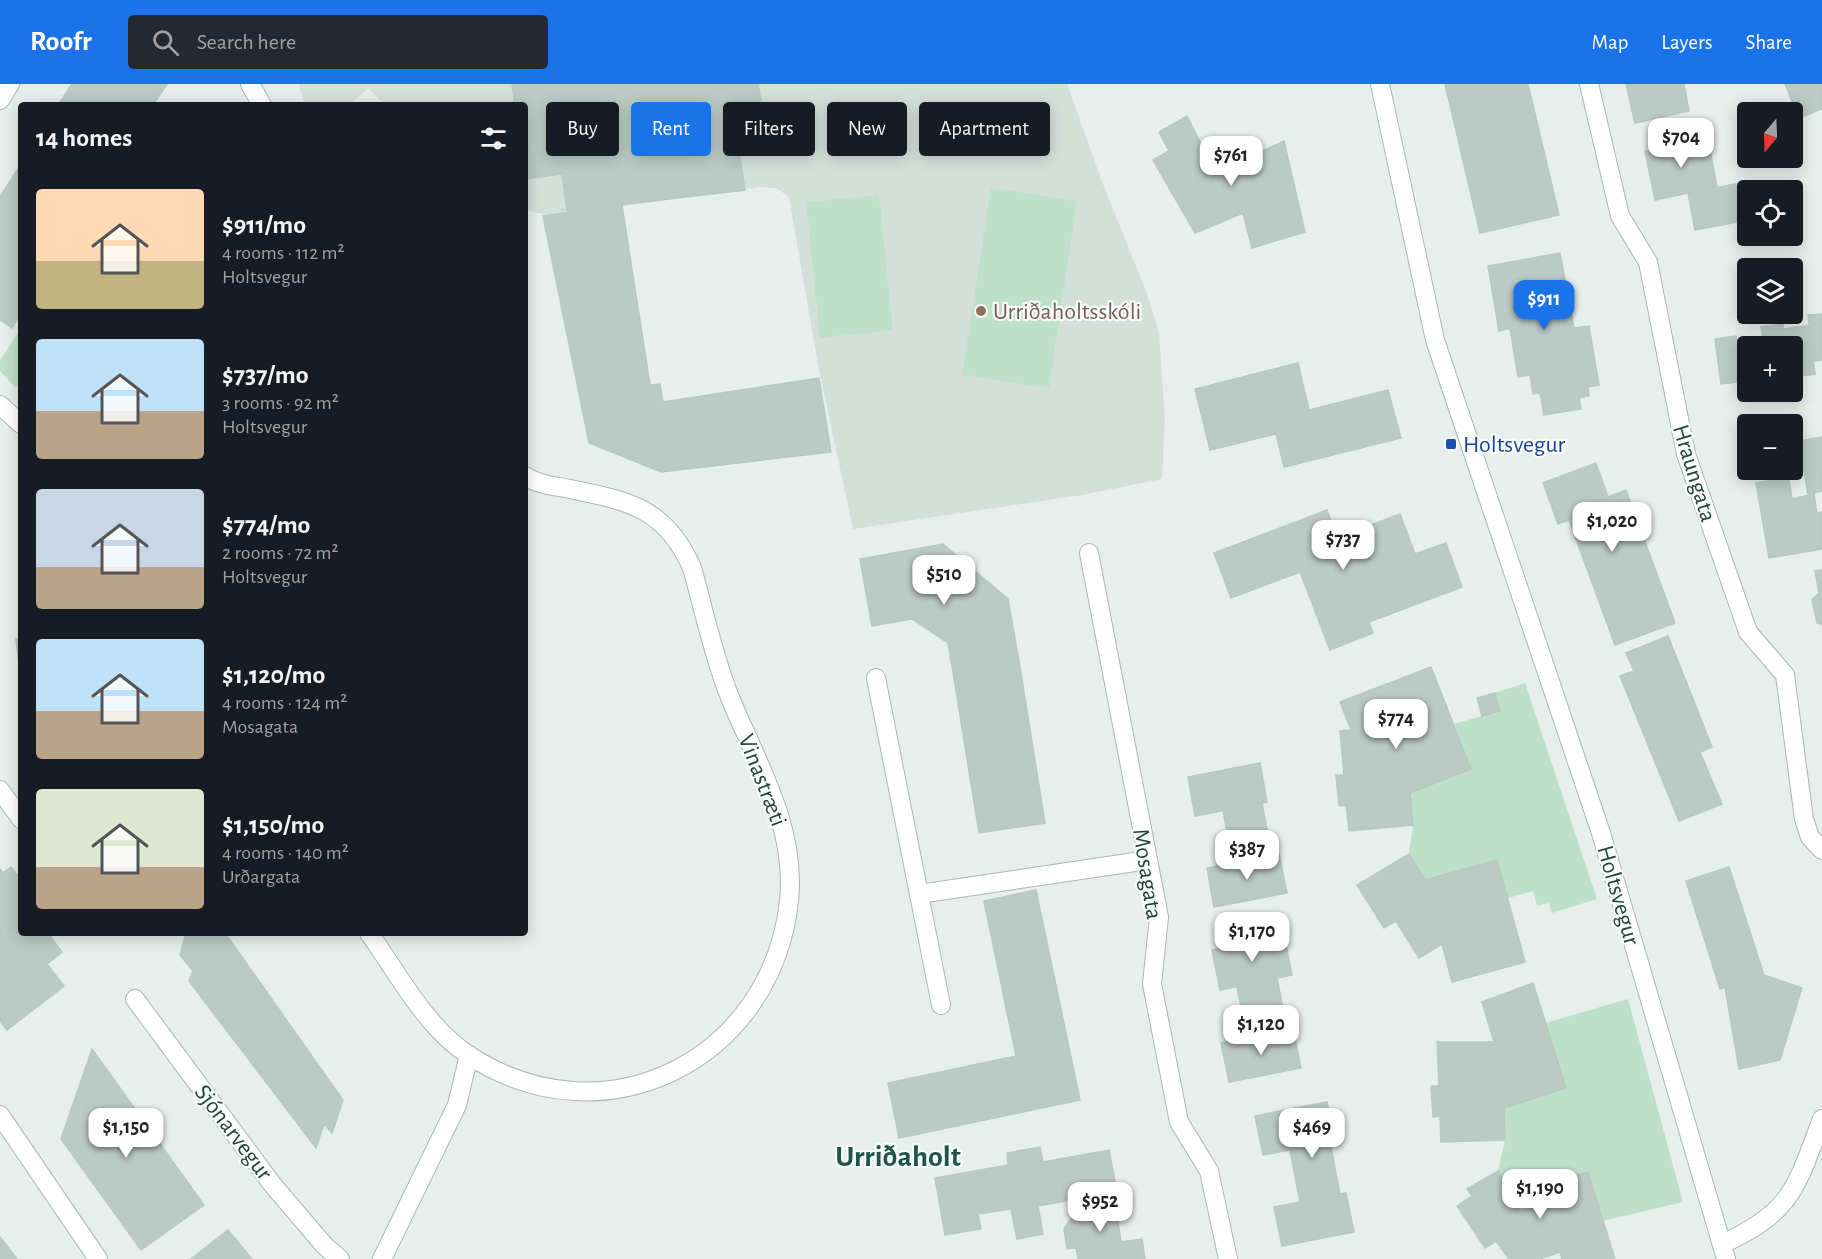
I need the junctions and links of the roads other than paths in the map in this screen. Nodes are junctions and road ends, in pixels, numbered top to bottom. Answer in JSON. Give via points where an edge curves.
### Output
{"nodes":[{"id":1,"x":10,"y":84,"type":"edge"},
{"id":2,"x":250,"y":84,"type":"edge"},
{"id":3,"x":1380,"y":84,"type":"edge"},
{"id":4,"x":1589,"y":84,"type":"edge"},
{"id":5,"x":0,"y":100,"type":"edge"},
{"id":6,"x":260,"y":102,"type":"edge"},
{"id":7,"x":0,"y":405,"type":"edge"},
{"id":8,"x":18,"y":421,"type":"edge"},
{"id":9,"x":528,"y":477,"type":"edge"},
{"id":10,"x":1089,"y":553,"type":"dead end"},
{"id":11,"x":876,"y":678,"type":"dead end"},
{"id":12,"x":0,"y":790,"type":"edge"},
{"id":13,"x":18,"y":815,"type":"edge"},
{"id":14,"x":1822,"y":850,"type":"edge"},
{"id":15,"x":1148,"y":860,"type":"junction"},
{"id":16,"x":919,"y":894,"type":"junction"},
{"id":17,"x":371,"y":936,"type":"edge"},
{"id":18,"x":135,"y":999,"type":"dead end"},
{"id":19,"x":941,"y":1005,"type":"dead end"},
{"id":20,"x":469,"y":1055,"type":"junction"},
{"id":21,"x":0,"y":1115,"type":"edge"},
{"id":22,"x":1822,"y":1119,"type":"edge"},
{"id":23,"x":1724,"y":1251,"type":"edge"},
{"id":24,"x":98,"y":1259,"type":"edge"},
{"id":25,"x":340,"y":1259,"type":"edge"},
{"id":26,"x":382,"y":1259,"type":"edge"},
{"id":27,"x":1228,"y":1259,"type":"edge"}],
"edges":[{"from":1,"to":5,"type":"street"},
{"from":2,"to":6,"type":"street"},
{"from":3,"to":23,"type":"street","name":"Holtsvegur","via":[[1436,340],[1601,833]]},
{"from":4,"to":14,"type":"street","name":"Hraungata","via":[[1620,216],[1648,262],[1686,454],[1748,632],[1785,675],[1804,819],[1810,837]]},
{"from":7,"to":8,"type":"street"},
{"from":9,"to":20,"type":"street","name":"Vinastræti","via":[[631,503],[663,523],[685,550],[728,692],[786,837],[789,900],[775,961],[744,1016],[701,1056],[676,1071],[618,1089],[556,1090],[525,1083]]},
{"from":10,"to":15,"type":"street","name":"Mosagata"},
{"from":11,"to":16,"type":"street"},
{"from":12,"to":13,"type":"street"},
{"from":15,"to":16,"type":"street"},
{"from":15,"to":27,"type":"street","name":"Mosagata","via":[[1159,917],[1152,984],[1179,1122],[1209,1171]]},
{"from":16,"to":19,"type":"street"},
{"from":17,"to":20,"type":"street","name":"Vinastræti","via":[[434,1023]]},
{"from":18,"to":25,"type":"street","name":"Sjónarvegur","via":[[272,1184]]},
{"from":20,"to":26,"type":"street","via":[[457,1105]]},
{"from":21,"to":24,"type":"street"},
{"from":22,"to":23,"type":"street","via":[[1790,1196],[1768,1219]]}]}
